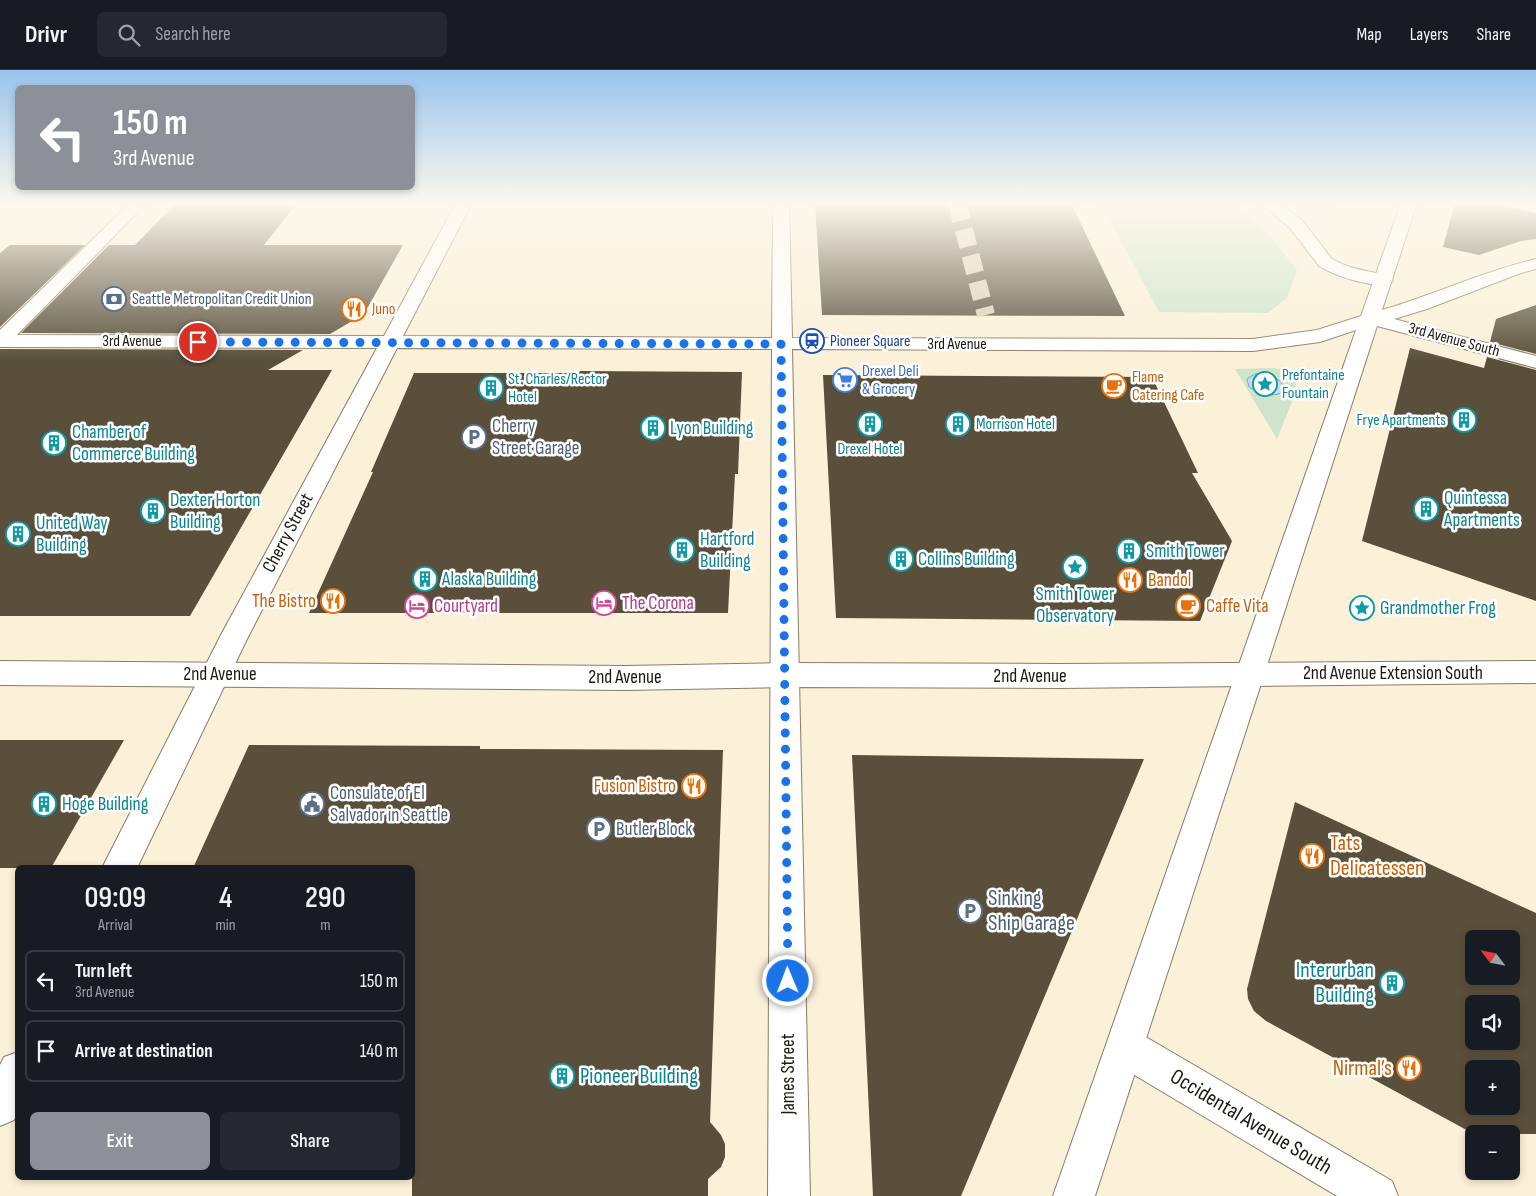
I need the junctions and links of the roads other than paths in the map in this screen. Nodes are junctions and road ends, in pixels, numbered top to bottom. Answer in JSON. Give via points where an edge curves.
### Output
{"nodes":[{"id":1,"x":85,"y":256,"type":"edge"},
{"id":2,"x":436,"y":256,"type":"edge"},
{"id":3,"x":781,"y":256,"type":"edge"},
{"id":4,"x":1322,"y":256,"type":"edge"},
{"id":5,"x":1392,"y":256,"type":"edge"},
{"id":6,"x":1536,"y":264,"type":"edge"},
{"id":7,"x":1384,"y":280,"type":"junction"},
{"id":8,"x":1371,"y":319,"type":"junction"},
{"id":9,"x":0,"y":341,"type":"edge"},
{"id":10,"x":390,"y":342,"type":"junction"},
{"id":11,"x":781,"y":344,"type":"junction"},
{"id":12,"x":1536,"y":362,"type":"edge"},
{"id":13,"x":1536,"y":672,"type":"edge"},
{"id":14,"x":0,"y":673,"type":"edge"},
{"id":15,"x":215,"y":674,"type":"junction"},
{"id":16,"x":784,"y":675,"type":"junction"},
{"id":17,"x":1250,"y":675,"type":"junction"},
{"id":18,"x":120,"y":865,"type":"edge"},
{"id":19,"x":1125,"y":1047,"type":"junction"},
{"id":20,"x":15,"y":1077,"type":"edge"},
{"id":21,"x":0,"y":1106,"type":"edge"},
{"id":22,"x":789,"y":1196,"type":"edge"},
{"id":23,"x":1074,"y":1196,"type":"edge"},
{"id":24,"x":1377,"y":1196,"type":"edge"}],
"edges":[{"from":1,"to":9,"type":"main road"},
{"from":2,"to":10,"type":"main road","name":"Cherry Street"},
{"from":3,"to":11,"type":"main road","name":"James Street"},
{"from":4,"to":7,"type":"main road","via":[[1332,266]]},
{"from":5,"to":7,"type":"main road"},
{"from":6,"to":8,"type":"main road","name":"3rd Avenue"},
{"from":7,"to":8,"type":"main road"},
{"from":8,"to":11,"type":"main road","name":"3rd Avenue","via":[[1320,336],[1253,345]]},
{"from":8,"to":12,"type":"main road","name":"3rd Avenue South"},
{"from":8,"to":17,"type":"main road"},
{"from":9,"to":10,"type":"main road","name":"3rd Avenue"},
{"from":10,"to":11,"type":"main road","name":"3rd Avenue"},
{"from":10,"to":15,"type":"main road","name":"Cherry Street"},
{"from":11,"to":16,"type":"main road","name":"James Street"},
{"from":13,"to":17,"type":"main road","name":"2nd Avenue Extension South"},
{"from":14,"to":15,"type":"main road","name":"2nd Avenue"},
{"from":15,"to":16,"type":"main road","name":"2nd Avenue","via":[[625,678]]},
{"from":15,"to":18,"type":"main road","name":"Cherry Street"},
{"from":16,"to":17,"type":"main road","name":"2nd Avenue"},
{"from":16,"to":22,"type":"main road","name":"James Street"},
{"from":17,"to":19,"type":"main road"},
{"from":19,"to":23,"type":"main road"},
{"from":19,"to":24,"type":"main road","name":"Occidental Avenue South"},
{"from":20,"to":21,"type":"main road"}]}
